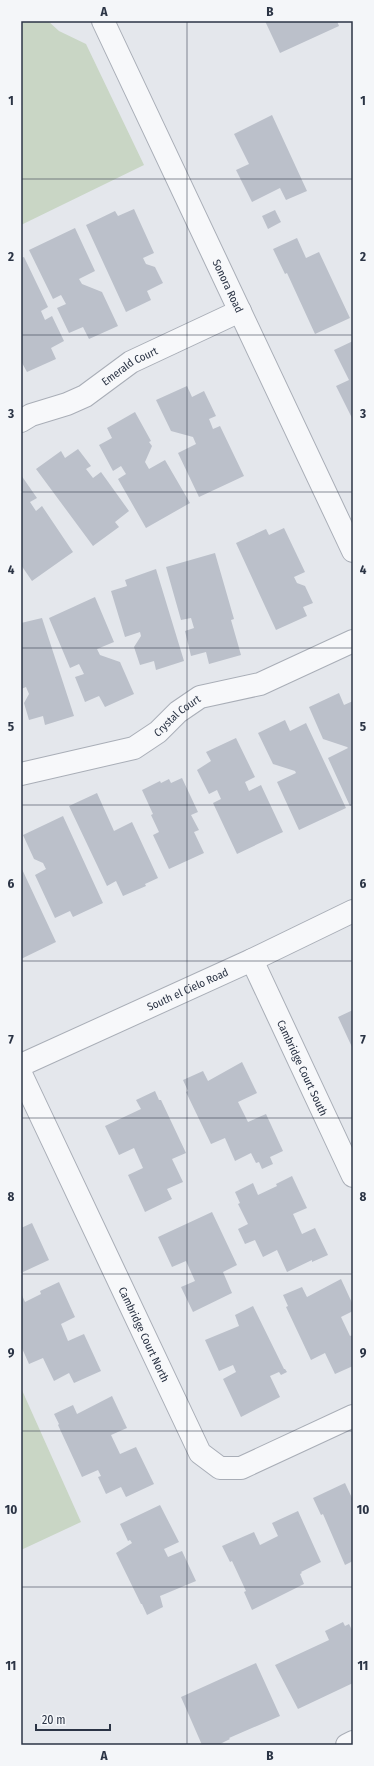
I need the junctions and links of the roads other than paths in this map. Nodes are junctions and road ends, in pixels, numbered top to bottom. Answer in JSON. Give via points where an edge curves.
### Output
{"nodes":[{"id":1,"x":103,"y":21,"type":"edge"},
{"id":2,"x":240,"y":311,"type":"junction"},
{"id":3,"x":21,"y":421,"type":"edge"},
{"id":4,"x":353,"y":551,"type":"edge"},
{"id":5,"x":353,"y":641,"type":"edge"},
{"id":6,"x":21,"y":774,"type":"edge"},
{"id":7,"x":353,"y":911,"type":"edge"},
{"id":8,"x":252,"y":960,"type":"junction"},
{"id":9,"x":21,"y":1065,"type":"edge"},
{"id":10,"x":21,"y":1074,"type":"edge"},
{"id":11,"x":353,"y":1176,"type":"edge"},
{"id":12,"x":347,"y":1418,"type":"edge"},
{"id":13,"x":353,"y":1742,"type":"edge"},
{"id":14,"x":347,"y":1745,"type":"edge"}],
"edges":[{"from":1,"to":2,"type":"street","name":"Sonora Road"},
{"from":2,"to":3,"type":"street","name":"Emerald Court","via":[[131,362],[85,396]]},
{"from":2,"to":4,"type":"street","name":"Sonora Road"},
{"from":5,"to":6,"type":"street","name":"Crystal Court","via":[[260,684],[200,697],[178,712],[158,732],[134,748]]},
{"from":7,"to":8,"type":"street","name":"South el Cielo Road"},
{"from":8,"to":9,"type":"street","name":"South el Cielo Road"},
{"from":8,"to":11,"type":"street","name":"Cambridge Court South"},
{"from":10,"to":12,"type":"street","name":"Cambridge Court North","via":[[200,1453],[220,1468],[241,1468]]},
{"from":13,"to":14,"type":"street"}]}
